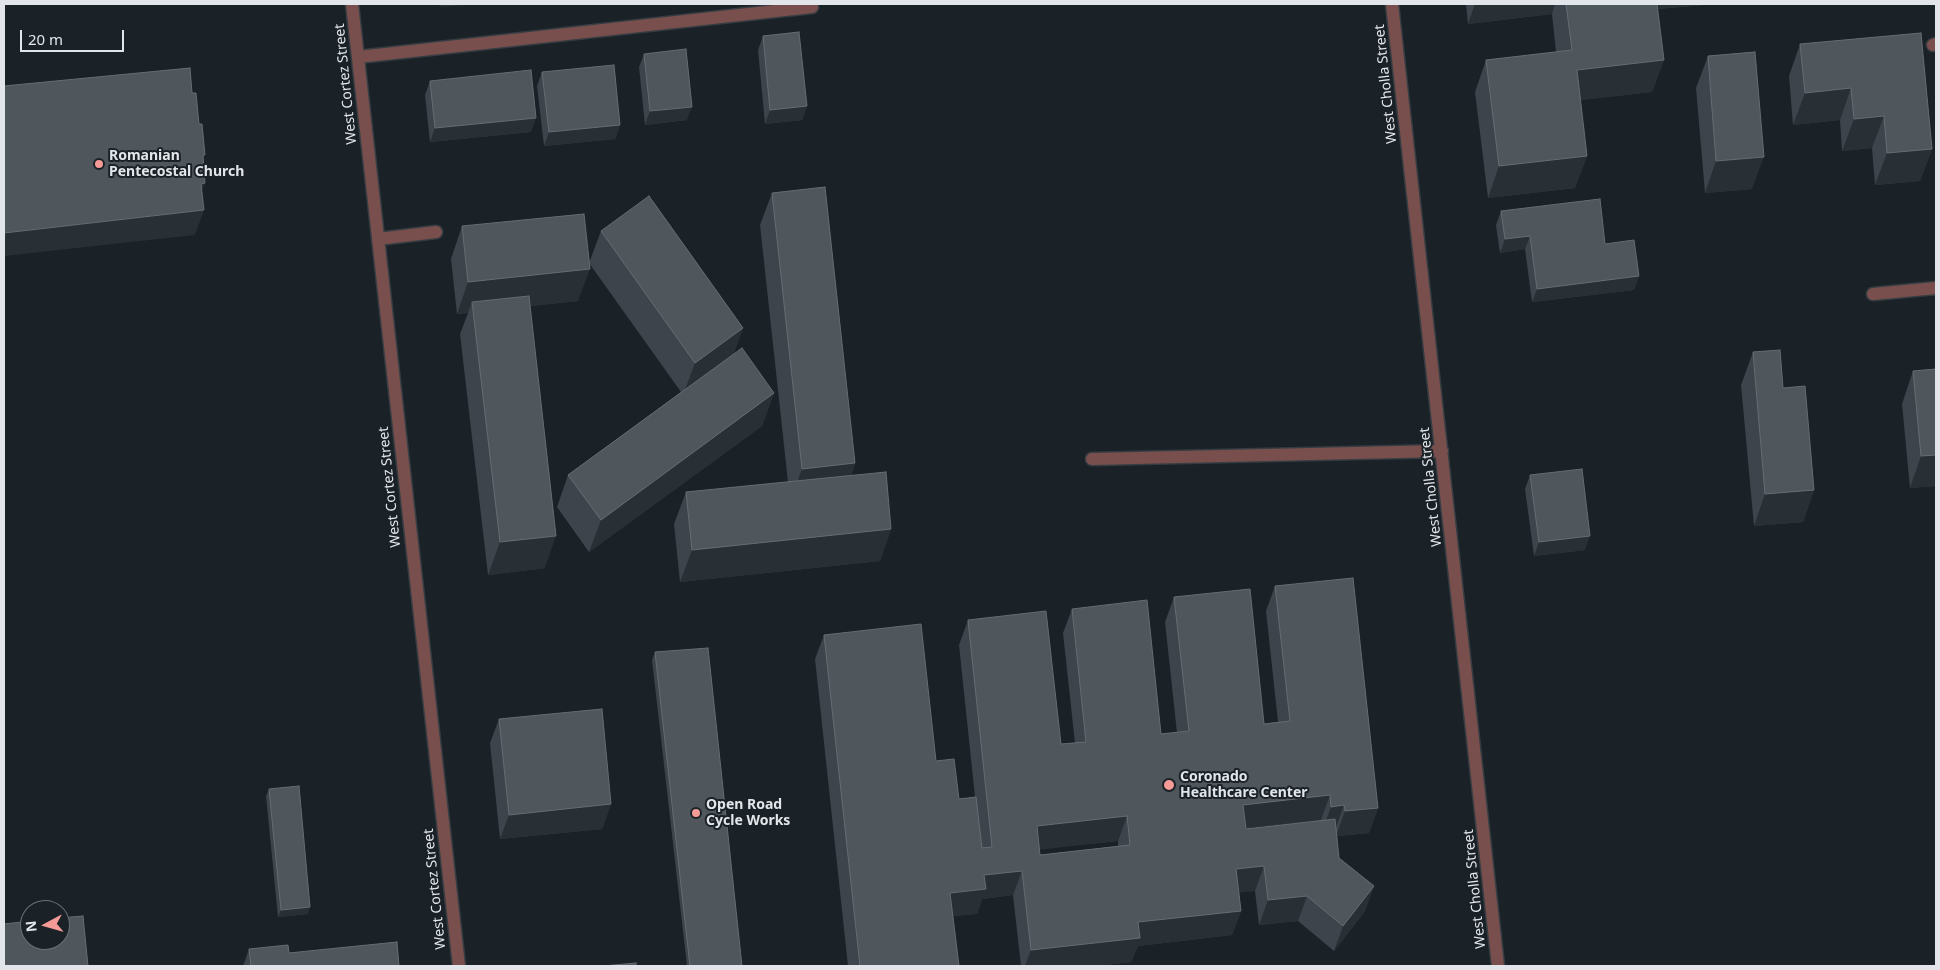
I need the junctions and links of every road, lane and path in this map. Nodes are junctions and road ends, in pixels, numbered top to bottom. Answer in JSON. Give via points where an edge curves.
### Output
{"nodes":[{"id":1,"x":352,"y":4,"type":"edge"},
{"id":2,"x":1392,"y":4,"type":"edge"},
{"id":3,"x":812,"y":6,"type":"dead end"},
{"id":4,"x":358,"y":57,"type":"junction"},
{"id":5,"x":436,"y":232,"type":"dead end"},
{"id":6,"x":378,"y":239,"type":"junction"},
{"id":7,"x":1936,"y":288,"type":"edge"},
{"id":8,"x":1873,"y":294,"type":"dead end"},
{"id":9,"x":1442,"y":450,"type":"junction"},
{"id":10,"x":1092,"y":459,"type":"dead end"},
{"id":11,"x":459,"y":966,"type":"edge"},
{"id":12,"x":1498,"y":966,"type":"edge"}],
"edges":[{"from":1,"to":4,"type":"street","name":"West Cortez Street"},
{"from":2,"to":9,"type":"street","name":"West Cholla Street"},
{"from":3,"to":4,"type":"street"},
{"from":4,"to":6,"type":"street","name":"West Cortez Street"},
{"from":5,"to":6,"type":"street"},
{"from":6,"to":11,"type":"street","name":"West Cortez Street"},
{"from":7,"to":8,"type":"street"},
{"from":9,"to":10,"type":"street"},
{"from":9,"to":12,"type":"street","name":"West Cholla Street"}]}
